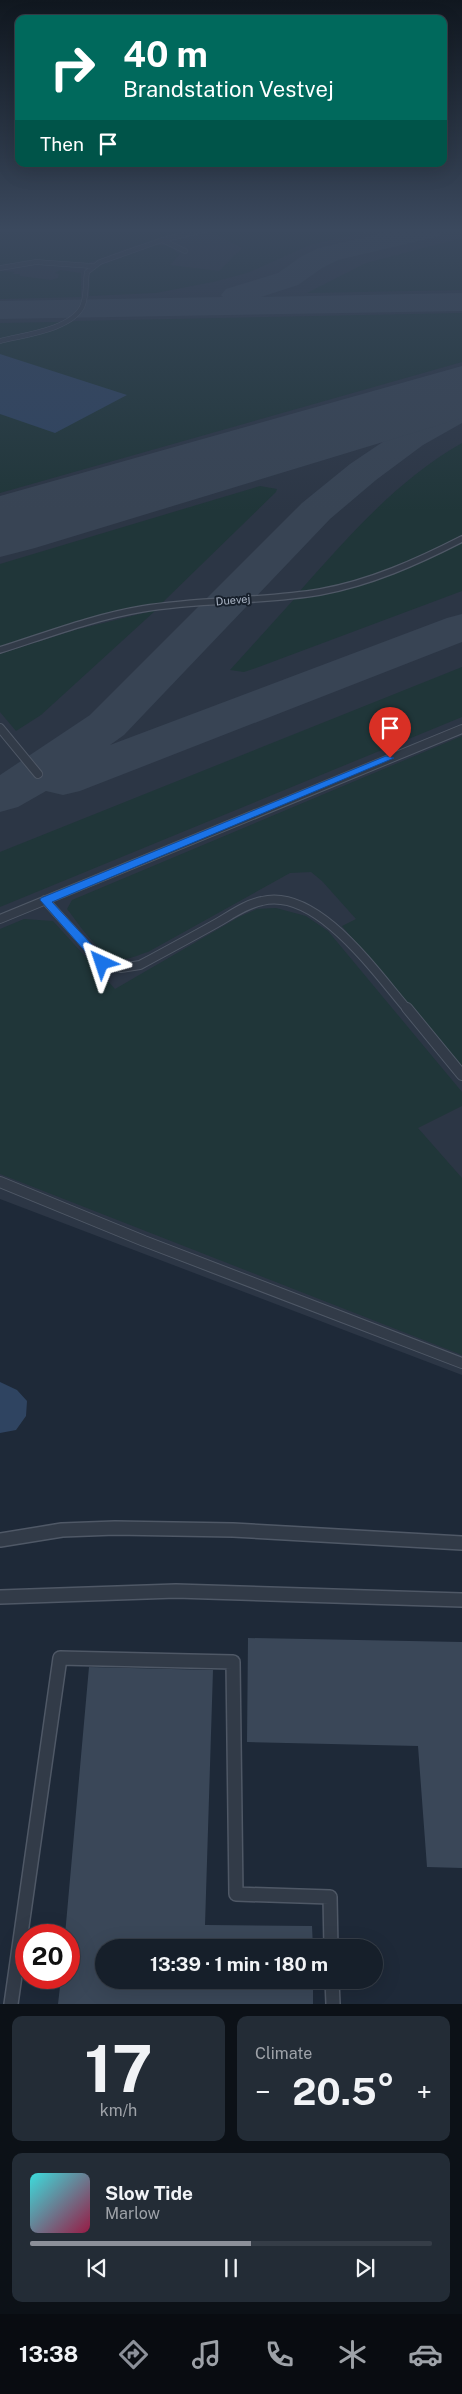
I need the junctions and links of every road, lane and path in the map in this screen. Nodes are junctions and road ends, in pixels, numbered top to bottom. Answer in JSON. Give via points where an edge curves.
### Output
{"nodes":[{"id":1,"x":61,"y":324,"type":"edge"},
{"id":2,"x":0,"y":341,"type":"edge"},
{"id":3,"x":462,"y":539,"type":"edge"},
{"id":4,"x":0,"y":650,"type":"edge"},
{"id":5,"x":0,"y":728,"type":"edge"},
{"id":6,"x":462,"y":729,"type":"edge"},
{"id":7,"x":38,"y":774,"type":"dead end"},
{"id":8,"x":45,"y":900,"type":"junction"},
{"id":9,"x":0,"y":919,"type":"edge"},
{"id":10,"x":462,"y":1075,"type":"edge"},
{"id":11,"x":0,"y":1182,"type":"edge"},
{"id":12,"x":462,"y":1363,"type":"edge"},
{"id":13,"x":0,"y":1540,"type":"edge"},
{"id":14,"x":462,"y":1543,"type":"edge"},
{"id":15,"x":0,"y":1597,"type":"edge"},
{"id":16,"x":462,"y":1600,"type":"edge"},
{"id":17,"x":331,"y":1939,"type":"edge"},
{"id":18,"x":332,"y":1989,"type":"edge"},
{"id":19,"x":11,"y":2004,"type":"edge"},
{"id":20,"x":333,"y":2004,"type":"edge"}],
"edges":[{"from":1,"to":2,"type":"lane"},
{"from":3,"to":4,"type":"lane","name":"Duevej","via":[[378,577],[320,592],[160,606],[83,624]]},
{"from":5,"to":7,"type":"lane"},
{"from":6,"to":8,"type":"lane"},
{"from":8,"to":9,"type":"lane"},
{"from":8,"to":10,"type":"lane","via":[[102,963],[124,969],[140,965],[251,904],[267,898],[299,903],[323,918],[349,943],[431,1034]]},
{"from":11,"to":12,"type":"lane"},
{"from":13,"to":14,"type":"lane","via":[[62,1530],[115,1528],[233,1530]]},
{"from":15,"to":16,"type":"lane","via":[[176,1591]]},
{"from":17,"to":19,"type":"lane","via":[[330,1897],[236,1894],[233,1662],[60,1658]]},
{"from":18,"to":20,"type":"lane"}]}
